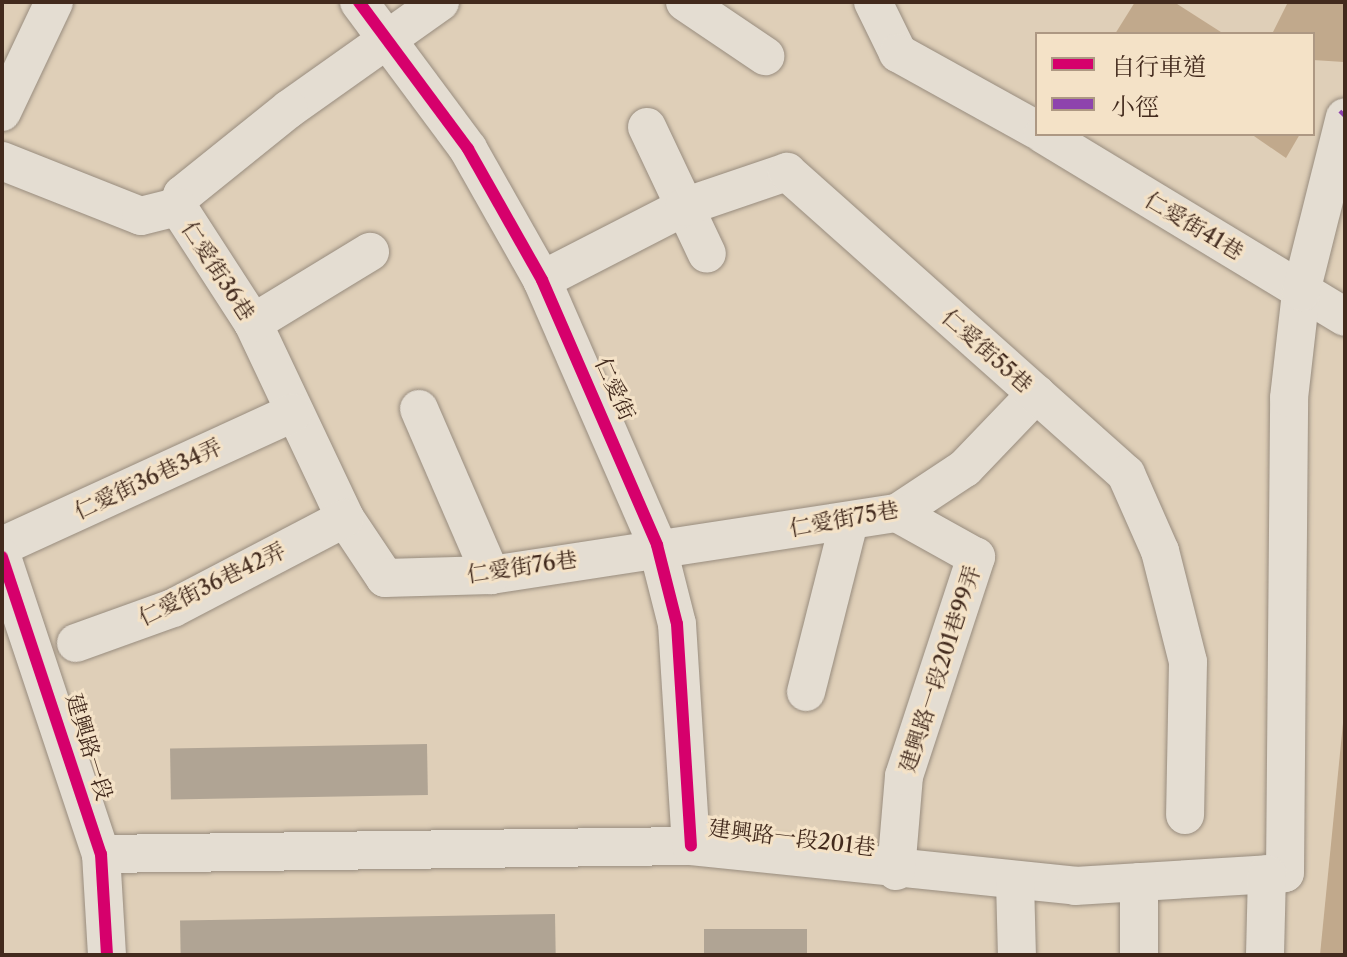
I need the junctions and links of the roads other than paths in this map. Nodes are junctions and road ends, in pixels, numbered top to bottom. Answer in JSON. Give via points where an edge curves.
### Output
{"nodes":[{"id":1,"x":54,"y":2,"type":"edge"},
{"id":2,"x":359,"y":2,"type":"edge"},
{"id":3,"x":440,"y":2,"type":"edge"},
{"id":4,"x":685,"y":2,"type":"edge"},
{"id":5,"x":880,"y":13,"type":"edge"},
{"id":6,"x":390,"y":37,"type":"junction"},
{"id":7,"x":765,"y":56,"type":"dead end"},
{"id":8,"x":2,"y":112,"type":"edge"},
{"id":9,"x":1345,"y":117,"type":"edge"},
{"id":10,"x":647,"y":127,"type":"dead end"},
{"id":11,"x":1035,"y":129,"type":"edge"},
{"id":12,"x":1046,"y":136,"type":"edge"},
{"id":13,"x":2,"y":161,"type":"edge"},
{"id":14,"x":178,"y":207,"type":"junction"},
{"id":15,"x":684,"y":207,"type":"junction"},
{"id":16,"x":370,"y":252,"type":"dead end"},
{"id":17,"x":707,"y":254,"type":"dead end"},
{"id":18,"x":542,"y":280,"type":"junction"},
{"id":19,"x":1301,"y":292,"type":"junction"},
{"id":20,"x":1345,"y":317,"type":"edge"},
{"id":21,"x":253,"y":323,"type":"junction"},
{"id":22,"x":1036,"y":394,"type":"junction"},
{"id":23,"x":419,"y":409,"type":"dead end"},
{"id":24,"x":293,"y":413,"type":"junction"},
{"id":25,"x":897,"y":513,"type":"junction"},
{"id":26,"x":345,"y":518,"type":"junction"},
{"id":27,"x":849,"y":522,"type":"junction"},
{"id":28,"x":657,"y":545,"type":"junction"},
{"id":29,"x":2,"y":546,"type":"edge"},
{"id":30,"x":2,"y":557,"type":"edge"},
{"id":31,"x":491,"y":575,"type":"junction"},
{"id":32,"x":385,"y":578,"type":"joint"},
{"id":33,"x":76,"y":643,"type":"dead end"},
{"id":34,"x":806,"y":692,"type":"dead end"},
{"id":35,"x":1185,"y":815,"type":"dead end"},
{"id":36,"x":691,"y":846,"type":"junction"},
{"id":37,"x":101,"y":854,"type":"junction"},
{"id":38,"x":896,"y":871,"type":"junction"},
{"id":39,"x":1276,"y":874,"type":"junction"},
{"id":40,"x":1015,"y":881,"type":"junction"},
{"id":41,"x":1139,"y":882,"type":"junction"},
{"id":42,"x":107,"y":955,"type":"edge"},
{"id":43,"x":1017,"y":955,"type":"edge"},
{"id":44,"x":1139,"y":955,"type":"edge"},
{"id":45,"x":1265,"y":955,"type":"edge"}],
"edges":[{"from":1,"to":8,"type":"street"},
{"from":2,"to":6,"type":"street","name":"仁愛街"},
{"from":3,"to":6,"type":"street"},
{"from":4,"to":7,"type":"street"},
{"from":5,"to":11,"type":"street","via":[[898,53]]},
{"from":6,"to":14,"type":"street","name":"仁愛街36巷","via":[[289,109],[182,195]]},
{"from":6,"to":18,"type":"street","name":"仁愛街","via":[[468,149]]},
{"from":9,"to":19,"type":"street"},
{"from":10,"to":15,"type":"street"},
{"from":12,"to":19,"type":"street","name":"仁愛街41巷"},
{"from":13,"to":14,"type":"street","via":[[141,216]]},
{"from":14,"to":21,"type":"street","name":"仁愛街36巷"},
{"from":15,"to":17,"type":"street"},
{"from":15,"to":18,"type":"street","name":"仁愛街55巷"},
{"from":15,"to":22,"type":"street","name":"仁愛街55巷","via":[[787,172]]},
{"from":16,"to":21,"type":"street"},
{"from":18,"to":28,"type":"street","name":"仁愛街"},
{"from":19,"to":20,"type":"street","name":"仁愛街41巷"},
{"from":19,"to":39,"type":"street","via":[[1289,398]]},
{"from":21,"to":24,"type":"street","name":"仁愛街36巷"},
{"from":22,"to":25,"type":"street","name":"仁愛街75巷","via":[[965,468]]},
{"from":22,"to":35,"type":"street","name":"仁愛街55巷","via":[[1126,474],[1160,551],[1188,662]]},
{"from":23,"to":31,"type":"street"},
{"from":24,"to":26,"type":"street","name":"仁愛街36巷"},
{"from":24,"to":29,"type":"street","name":"仁愛街36巷34弄"},
{"from":25,"to":27,"type":"street","name":"仁愛街75巷"},
{"from":25,"to":38,"type":"street","name":"建興路一段201巷99弄","via":[[976,557],[904,776]]},
{"from":26,"to":32,"type":"street","name":"仁愛街36巷"},
{"from":26,"to":33,"type":"street","name":"仁愛街36巷42弄","via":[[173,608]]},
{"from":27,"to":28,"type":"street","name":"仁愛街75巷"},
{"from":27,"to":34,"type":"street"},
{"from":28,"to":31,"type":"street","name":"仁愛街76巷"},
{"from":28,"to":36,"type":"street","name":"仁愛街","via":[[677,624]]},
{"from":30,"to":37,"type":"street","name":"建興路一段"},
{"from":31,"to":32,"type":"street","name":"仁愛街76巷"},
{"from":36,"to":37,"type":"street","name":"建興路一段201巷"},
{"from":36,"to":38,"type":"street","name":"建興路一段201巷"},
{"from":37,"to":42,"type":"street","name":"建興路一段"},
{"from":38,"to":40,"type":"street","name":"建興路一段201巷"},
{"from":39,"to":41,"type":"street","name":"建興路一段201巷"},
{"from":39,"to":45,"type":"street"},
{"from":40,"to":41,"type":"street","name":"建興路一段201巷"},
{"from":40,"to":43,"type":"street"},
{"from":41,"to":44,"type":"street"}]}
